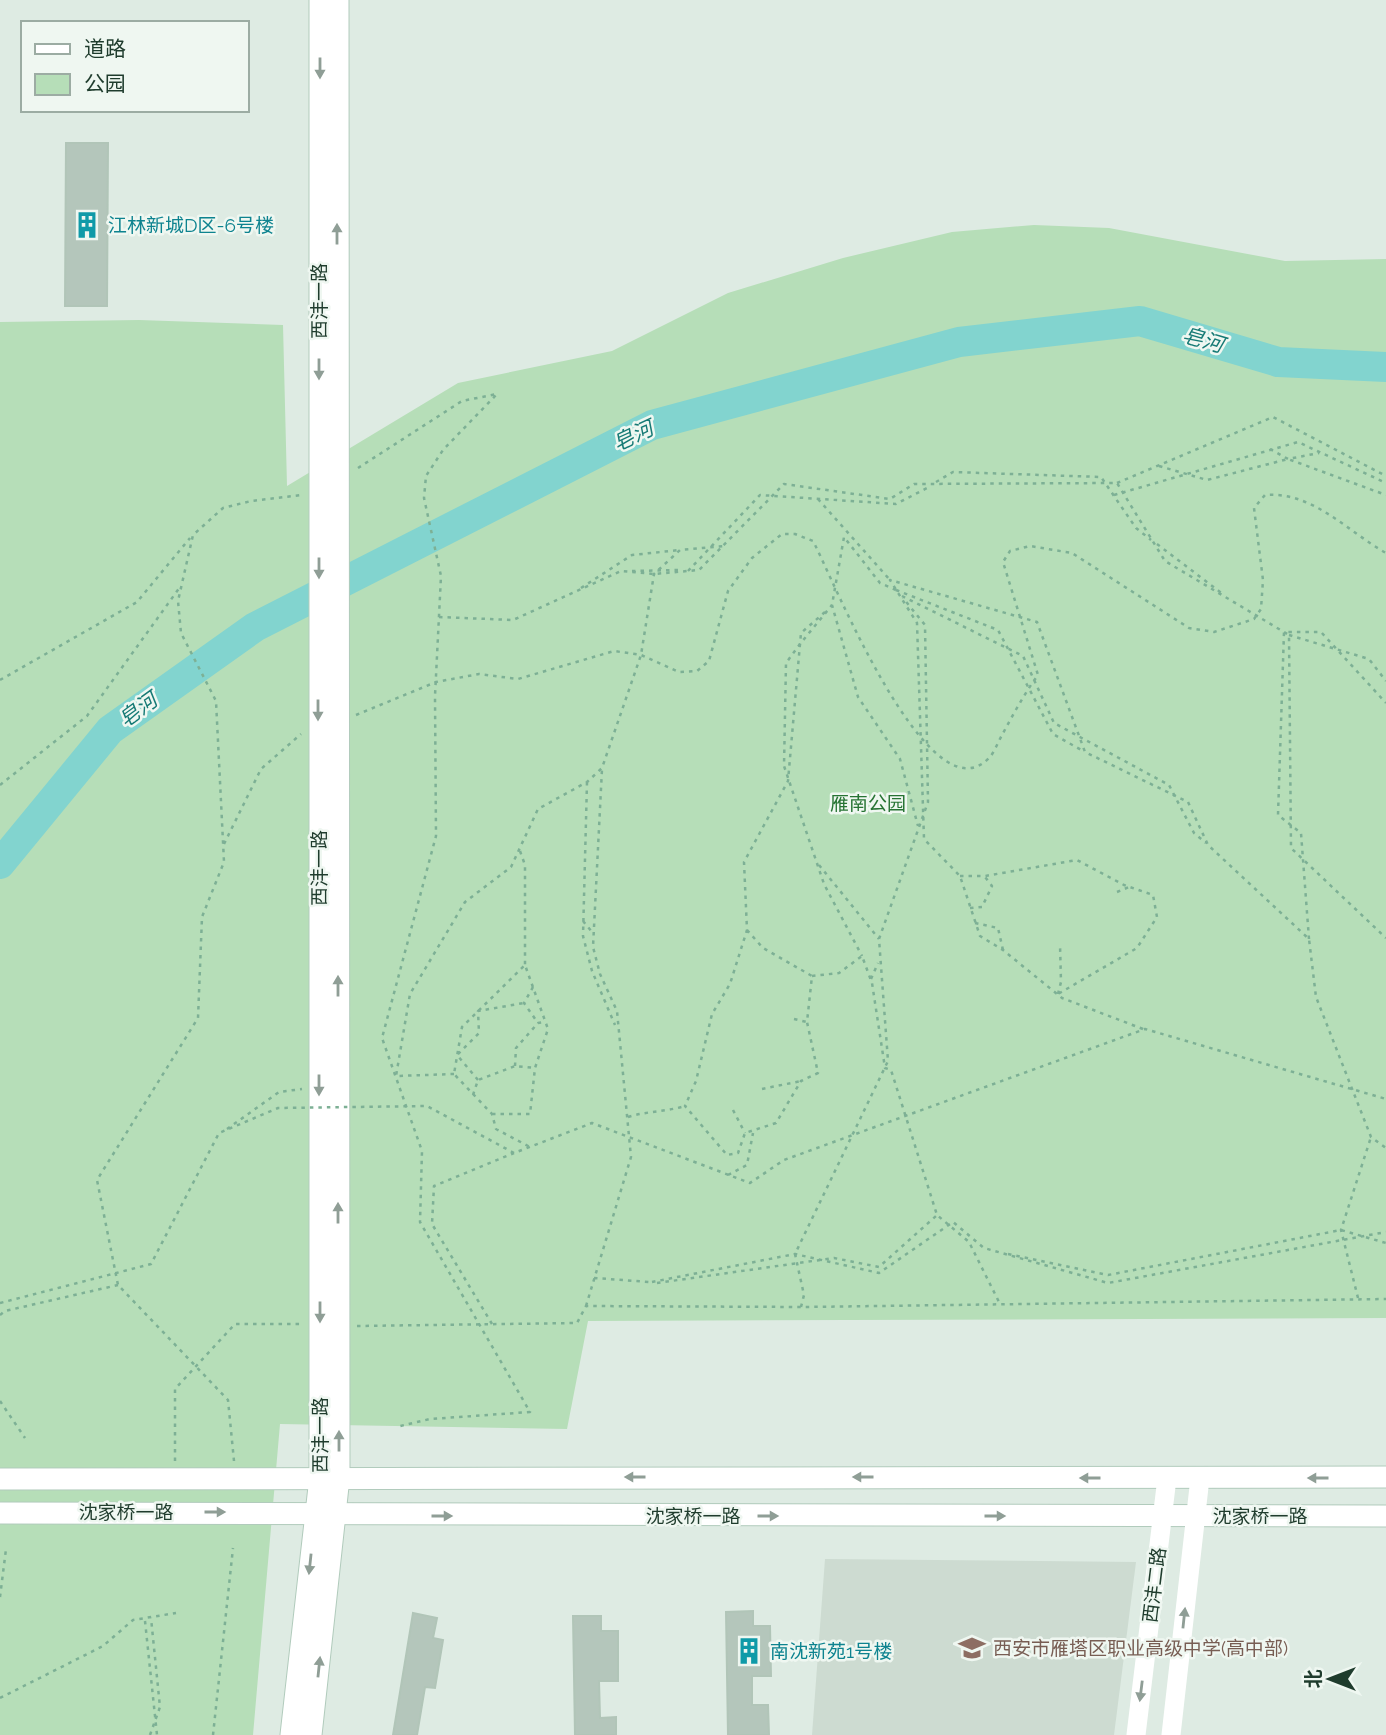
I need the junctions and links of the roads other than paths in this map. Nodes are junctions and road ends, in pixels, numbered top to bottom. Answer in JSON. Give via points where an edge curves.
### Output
{"nodes":[{"id":1,"x":320,"y":0,"type":"edge"},
{"id":2,"x":338,"y":0,"type":"edge"},
{"id":3,"x":328,"y":494,"type":"junction"},
{"id":4,"x":328,"y":725,"type":"junction"},
{"id":5,"x":329,"y":1325,"type":"junction"},
{"id":6,"x":1386,"y":1477,"type":"edge"},
{"id":7,"x":330,"y":1478,"type":"junction"},
{"id":8,"x":1167,"y":1478,"type":"junction"},
{"id":9,"x":1200,"y":1478,"type":"junction"},
{"id":10,"x":0,"y":1479,"type":"edge"},
{"id":11,"x":0,"y":1513,"type":"edge"},
{"id":12,"x":325,"y":1514,"type":"junction"},
{"id":13,"x":1162,"y":1516,"type":"junction"},
{"id":14,"x":1195,"y":1516,"type":"junction"},
{"id":15,"x":1386,"y":1516,"type":"edge"},
{"id":16,"x":291,"y":1735,"type":"edge"},
{"id":17,"x":311,"y":1735,"type":"edge"},
{"id":18,"x":1136,"y":1735,"type":"edge"},
{"id":19,"x":1171,"y":1735,"type":"edge"}],
"edges":[{"from":1,"to":3,"type":"main road","name":"西沣一路","one_way":true},
{"from":3,"to":2,"type":"main road","name":"西沣一路","one_way":true},
{"from":3,"to":4,"type":"main road","name":"西沣一路"},
{"from":5,"to":4,"type":"main road","name":"西沣一路","one_way":true},
{"from":4,"to":5,"type":"main road","name":"西沣一路","one_way":true,"via":[[319,1087]]},
{"from":5,"to":7,"type":"main road","name":"西沣一路"},
{"from":6,"to":9,"type":"main road","name":"沈家桥一路","one_way":true},
{"from":8,"to":7,"type":"main road","name":"沈家桥一路","one_way":true},
{"from":7,"to":10,"type":"main road","name":"沈家桥一路"},
{"from":7,"to":12,"type":"main road","name":"西沣一路"},
{"from":8,"to":9,"type":"main road","name":"沈家桥一路"},
{"from":8,"to":13,"type":"street","name":"西沣二路"},
{"from":9,"to":14,"type":"street","name":"西沣二路"},
{"from":11,"to":12,"type":"main road","name":"沈家桥一路","one_way":true},
{"from":12,"to":13,"type":"main road","name":"沈家桥一路","one_way":true},
{"from":12,"to":16,"type":"main road","name":"西沣一路","one_way":true},
{"from":17,"to":12,"type":"main road","name":"西沣一路","one_way":true},
{"from":13,"to":14,"type":"main road","name":"沈家桥一路"},
{"from":13,"to":18,"type":"street","name":"西沣二路","one_way":true},
{"from":14,"to":15,"type":"main road","name":"沈家桥一路"},
{"from":19,"to":14,"type":"street","name":"西沣二路","one_way":true}]}
